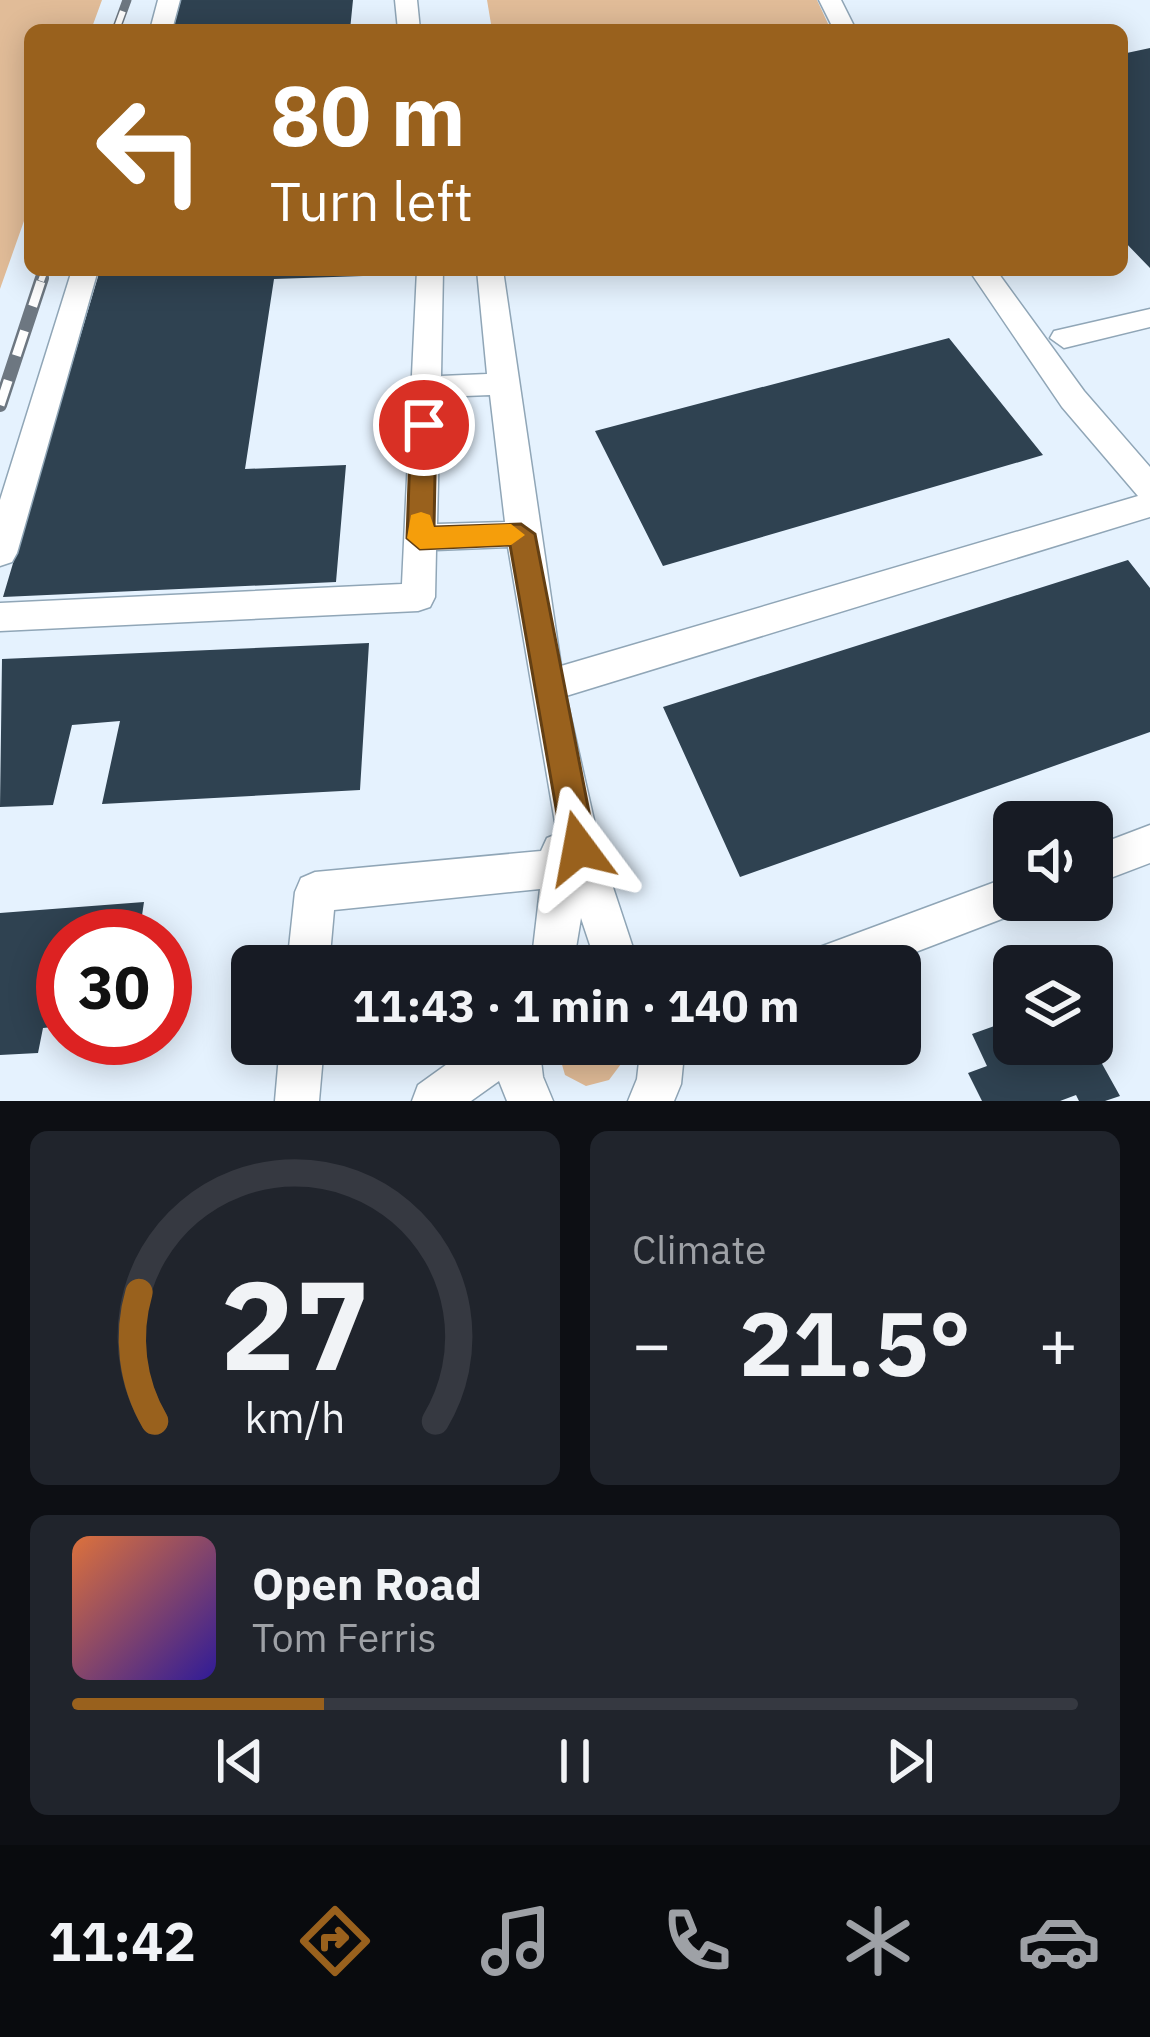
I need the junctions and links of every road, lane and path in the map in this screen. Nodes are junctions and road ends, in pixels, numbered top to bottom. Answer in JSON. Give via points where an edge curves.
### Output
{"nodes":[{"id":1,"x":83,"y":276,"type":"edge"},
{"id":2,"x":430,"y":276,"type":"edge"},
{"id":3,"x":491,"y":276,"type":"edge"},
{"id":4,"x":986,"y":276,"type":"edge"},
{"id":5,"x":1150,"y":317,"type":"edge"},
{"id":6,"x":1064,"y":338,"type":"dead end"},
{"id":7,"x":502,"y":384,"type":"junction"},
{"id":8,"x":425,"y":387,"type":"junction"},
{"id":9,"x":1150,"y":488,"type":"edge"},
{"id":10,"x":1150,"y":505,"type":"edge"},
{"id":11,"x":521,"y":534,"type":"junction"},
{"id":12,"x":420,"y":538,"type":"junction"},
{"id":13,"x":0,"y":553,"type":"edge"},
{"id":14,"x":0,"y":617,"type":"edge"},
{"id":15,"x":547,"y":686,"type":"junction"},
{"id":16,"x":560,"y":759,"type":"junction"},
{"id":17,"x":1150,"y":844,"type":"edge"},
{"id":18,"x":1113,"y":858,"type":"edge"},
{"id":19,"x":561,"y":868,"type":"junction"},
{"id":20,"x":993,"y":903,"type":"edge"},
{"id":21,"x":310,"y":945,"type":"edge"},
{"id":22,"x":554,"y":945,"type":"edge"},
{"id":23,"x":610,"y":945,"type":"edge"},
{"id":24,"x":880,"y":945,"type":"edge"},
{"id":25,"x":300,"y":1065,"type":"edge"},
{"id":26,"x":485,"y":1065,"type":"edge"},
{"id":27,"x":518,"y":1065,"type":"edge"},
{"id":28,"x":297,"y":1101,"type":"edge"},
{"id":29,"x":434,"y":1101,"type":"edge"},
{"id":30,"x":528,"y":1101,"type":"edge"}],
"edges":[{"from":1,"to":13,"type":"street"},
{"from":2,"to":8,"type":"street"},
{"from":3,"to":7,"type":"street"},
{"from":4,"to":9,"type":"street","via":[[1073,399]]},
{"from":5,"to":6,"type":"street"},
{"from":7,"to":8,"type":"street"},
{"from":7,"to":11,"type":"street"},
{"from":8,"to":12,"type":"street"},
{"from":10,"to":15,"type":"street"},
{"from":11,"to":12,"type":"street"},
{"from":11,"to":15,"type":"street"},
{"from":12,"to":14,"type":"street","via":[[418,597]]},
{"from":15,"to":16,"type":"street"},
{"from":16,"to":19,"type":"street"},
{"from":16,"to":23,"type":"street"},
{"from":17,"to":18,"type":"street"},
{"from":19,"to":21,"type":"street","via":[[315,892]]},
{"from":19,"to":22,"type":"street"},
{"from":20,"to":24,"type":"street"},
{"from":25,"to":28,"type":"street"},
{"from":26,"to":29,"type":"street"},
{"from":27,"to":30,"type":"street"}]}
